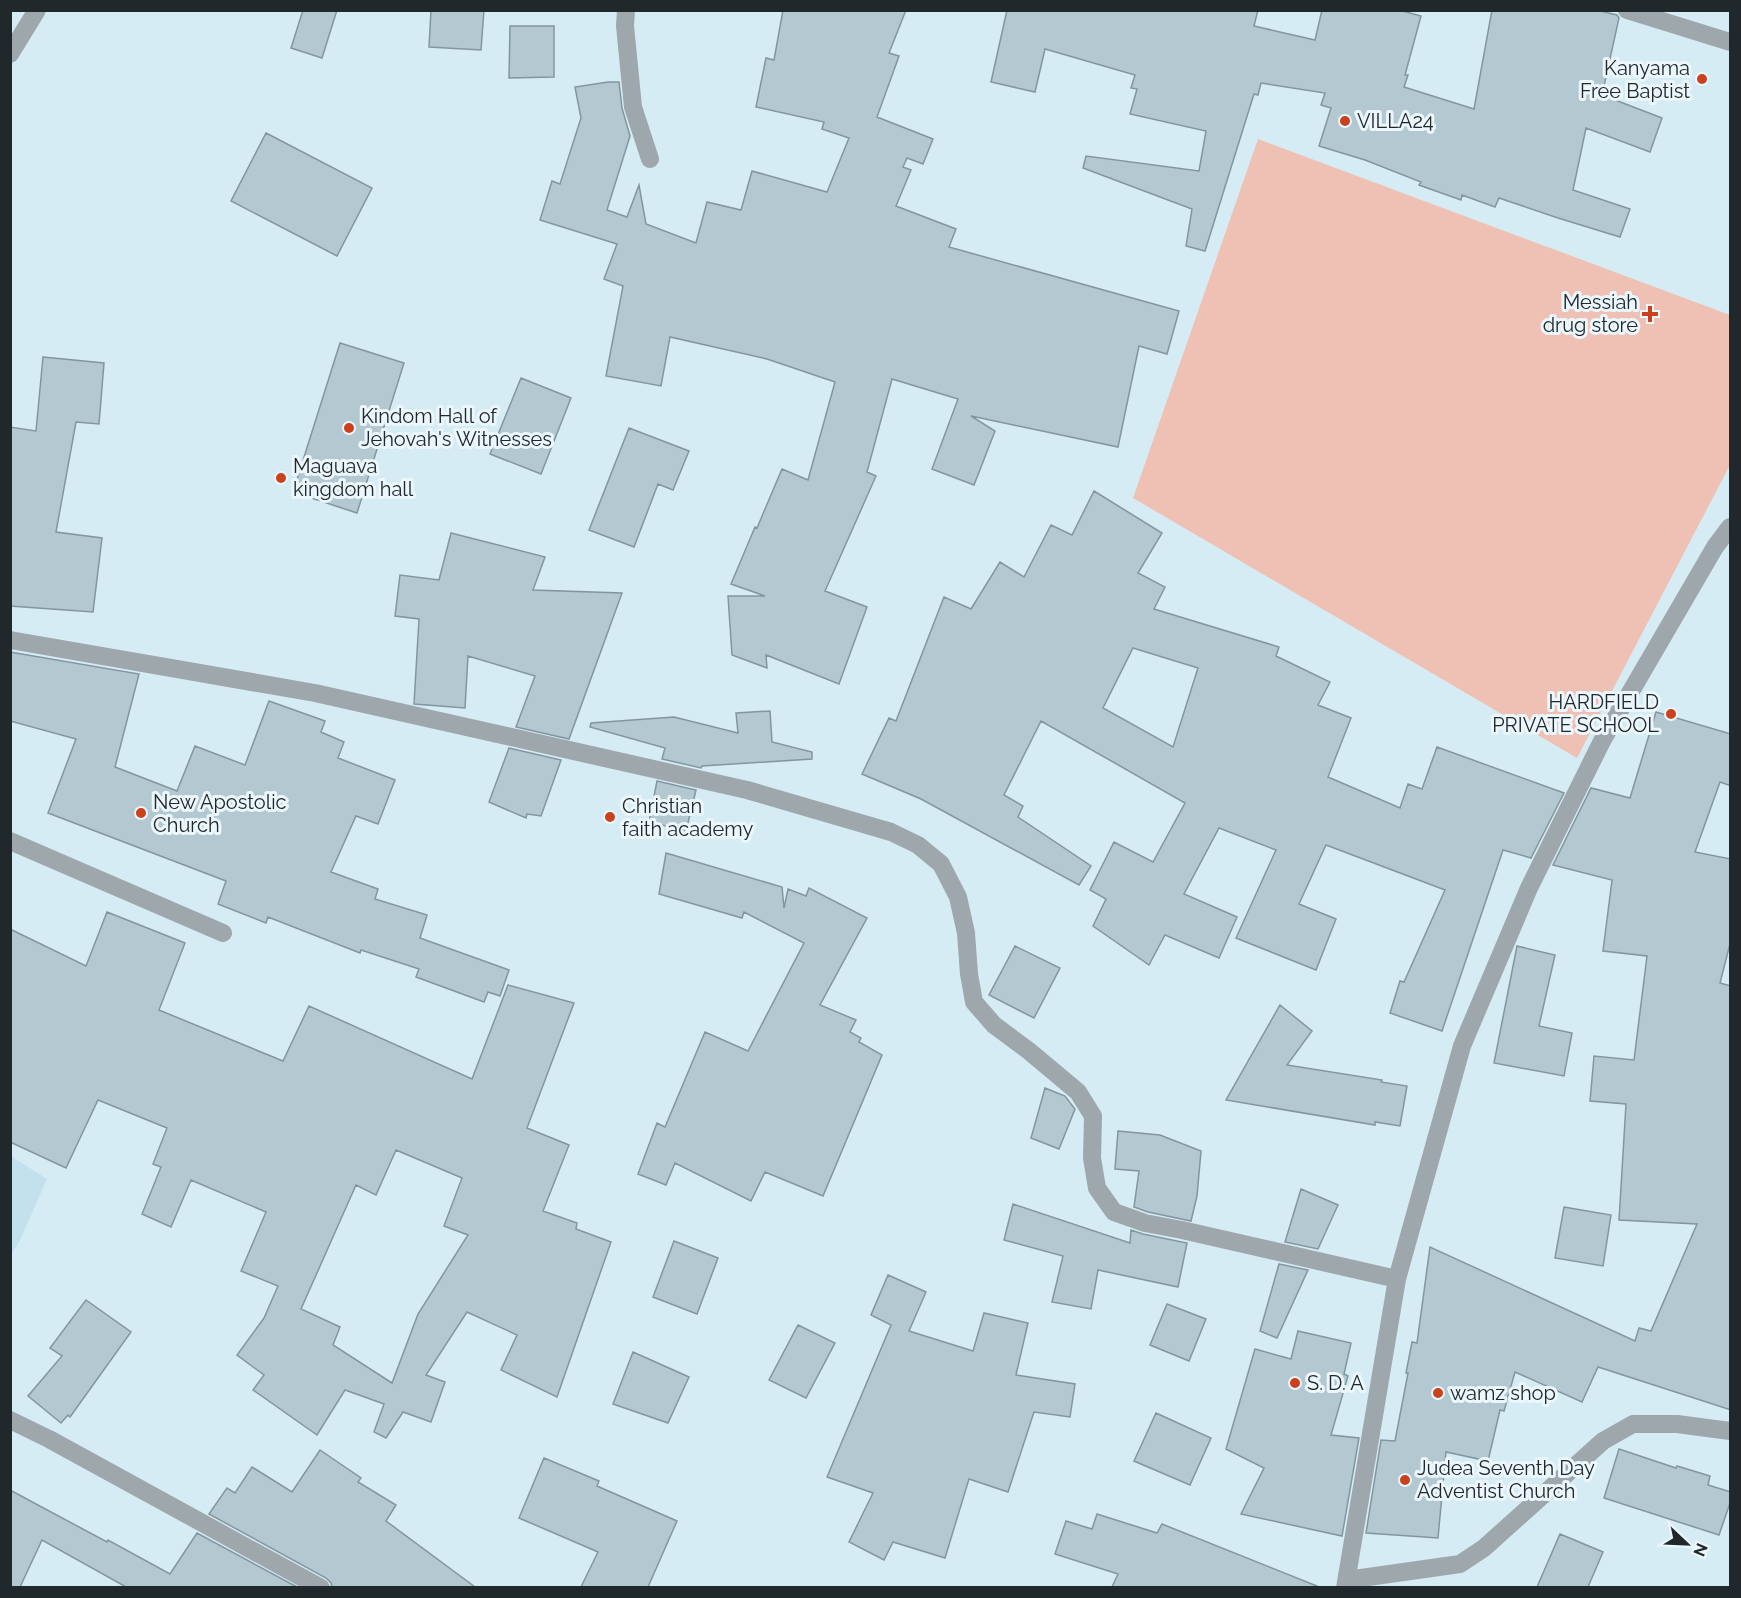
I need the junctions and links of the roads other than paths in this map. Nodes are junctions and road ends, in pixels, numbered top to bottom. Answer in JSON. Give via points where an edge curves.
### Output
{"nodes":[{"id":1,"x":37,"y":10,"type":"edge"},
{"id":2,"x":626,"y":10,"type":"edge"},
{"id":3,"x":1627,"y":10,"type":"edge"},
{"id":4,"x":1731,"y":42,"type":"edge"},
{"id":5,"x":10,"y":54,"type":"edge"},
{"id":6,"x":650,"y":159,"type":"dead end"},
{"id":7,"x":1731,"y":527,"type":"edge"},
{"id":8,"x":10,"y":640,"type":"edge"},
{"id":9,"x":10,"y":841,"type":"edge"},
{"id":10,"x":222,"y":933,"type":"dead end"},
{"id":11,"x":1397,"y":1279,"type":"junction"},
{"id":12,"x":10,"y":1420,"type":"edge"},
{"id":13,"x":1731,"y":1431,"type":"edge"},
{"id":14,"x":1346,"y":1583,"type":"edge"},
{"id":15,"x":321,"y":1587,"type":"edge"}],
"edges":[{"from":1,"to":5,"type":"street"},
{"from":2,"to":6,"type":"street","via":[[633,107]]},
{"from":3,"to":4,"type":"street"},
{"from":7,"to":11,"type":"street","via":[[1715,547],[1602,741],[1529,888],[1462,1046]]},
{"from":8,"to":11,"type":"street","via":[[315,693],[747,790],[891,832],[918,845],[941,864],[958,897],[974,1002],[994,1025],[1078,1092],[1093,1116],[1092,1158],[1097,1188],[1114,1212],[1145,1223]]},
{"from":9,"to":10,"type":"street"},
{"from":11,"to":14,"type":"street"},
{"from":12,"to":15,"type":"street"},
{"from":13,"to":14,"type":"street","via":[[1677,1424],[1633,1424],[1603,1441],[1484,1548],[1460,1564]]}]}
